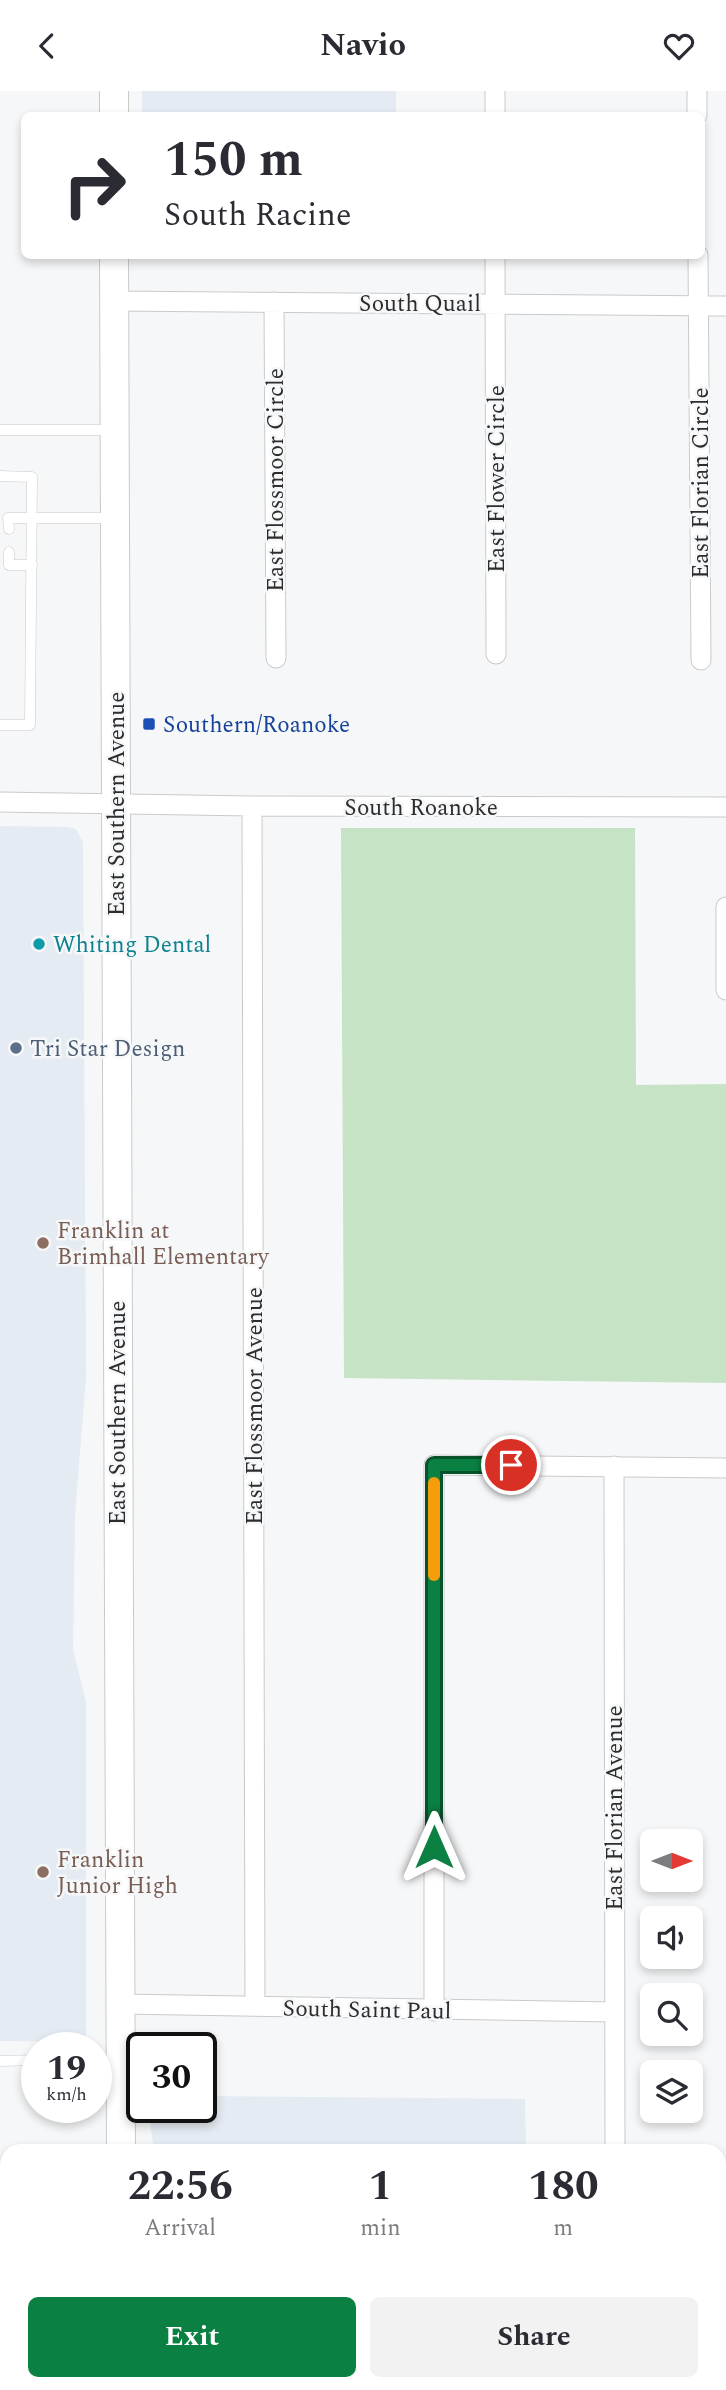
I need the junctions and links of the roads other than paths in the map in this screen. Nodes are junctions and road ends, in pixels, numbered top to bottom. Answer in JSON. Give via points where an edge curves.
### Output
{"nodes":[{"id":1,"x":114,"y":91,"type":"edge"},
{"id":2,"x":495,"y":91,"type":"edge"},
{"id":3,"x":696,"y":91,"type":"edge"},
{"id":4,"x":114,"y":112,"type":"edge"},
{"id":5,"x":495,"y":112,"type":"edge"},
{"id":6,"x":697,"y":112,"type":"edge"},
{"id":7,"x":114,"y":259,"type":"edge"},
{"id":8,"x":495,"y":259,"type":"edge"},
{"id":9,"x":698,"y":259,"type":"edge"},
{"id":10,"x":114,"y":301,"type":"junction"},
{"id":11,"x":274,"y":302,"type":"junction"},
{"id":12,"x":495,"y":303,"type":"junction"},
{"id":13,"x":698,"y":306,"type":"junction"},
{"id":14,"x":726,"y":306,"type":"edge"},
{"id":15,"x":0,"y":430,"type":"edge"},
{"id":16,"x":115,"y":430,"type":"junction"},
{"id":17,"x":0,"y":476,"type":"edge"},
{"id":18,"x":32,"y":518,"type":"junction"},
{"id":19,"x":114,"y":518,"type":"junction"},
{"id":20,"x":9,"y":529,"type":"dead end"},
{"id":21,"x":9,"y":552,"type":"dead end"},
{"id":22,"x":32,"y":565,"type":"junction"},
{"id":23,"x":496,"y":654,"type":"dead end"},
{"id":24,"x":276,"y":658,"type":"dead end"},
{"id":25,"x":701,"y":660,"type":"dead end"},
{"id":26,"x":0,"y":725,"type":"edge"},
{"id":27,"x":0,"y":802,"type":"edge"},
{"id":28,"x":116,"y":804,"type":"junction"},
{"id":29,"x":252,"y":806,"type":"junction"},
{"id":30,"x":726,"y":807,"type":"edge"},
{"id":31,"x":726,"y":907,"type":"edge"},
{"id":32,"x":725,"y":990,"type":"edge"},
{"id":33,"x":614,"y":1466,"type":"junction"},
{"id":34,"x":726,"y":1468,"type":"edge"},
{"id":35,"x":120,"y":2004,"type":"junction"},
{"id":36,"x":255,"y":2006,"type":"junction"},
{"id":37,"x":434,"y":2011,"type":"junction"},
{"id":38,"x":615,"y":2013,"type":"junction"},
{"id":39,"x":21,"y":2060,"type":"edge"},
{"id":40,"x":0,"y":2061,"type":"edge"},
{"id":41,"x":121,"y":2144,"type":"edge"},
{"id":42,"x":615,"y":2144,"type":"edge"}],
"edges":[{"from":1,"to":4,"type":"main road"},
{"from":2,"to":5,"type":"street"},
{"from":3,"to":6,"type":"street"},
{"from":7,"to":10,"type":"main road","name":"East Southern Avenue"},
{"from":8,"to":12,"type":"street","name":"East Flower Circle"},
{"from":9,"to":13,"type":"street"},
{"from":10,"to":11,"type":"street","name":"South Quail"},
{"from":10,"to":16,"type":"main road","name":"East Southern Avenue"},
{"from":11,"to":12,"type":"street","name":"South Quail"},
{"from":11,"to":24,"type":"street","name":"East Flossmoor Circle"},
{"from":12,"to":13,"type":"street","name":"South Quail"},
{"from":12,"to":23,"type":"street","name":"East Flower Circle"},
{"from":13,"to":14,"type":"street","name":"South Quail"},
{"from":13,"to":25,"type":"street","name":"East Florian Circle"},
{"from":15,"to":16,"type":"lane"},
{"from":16,"to":19,"type":"main road","name":"East Southern Avenue"},
{"from":17,"to":18,"type":"lane","via":[[32,477]]},
{"from":18,"to":19,"type":"lane"},
{"from":18,"to":20,"type":"lane","via":[[9,518]]},
{"from":18,"to":22,"type":"lane"},
{"from":19,"to":28,"type":"main road","name":"East Southern Avenue"},
{"from":21,"to":22,"type":"lane","via":[[9,565]]},
{"from":22,"to":26,"type":"lane","via":[[30,725]]},
{"from":27,"to":28,"type":"street","name":"South Roanoke"},
{"from":28,"to":29,"type":"street","name":"South Roanoke"},
{"from":28,"to":35,"type":"main road","name":"East Southern Avenue"},
{"from":29,"to":30,"type":"street","name":"South Roanoke"},
{"from":29,"to":36,"type":"street","name":"East Flossmoor Avenue"},
{"from":31,"to":32,"type":"street"},
{"from":33,"to":34,"type":"street"},
{"from":33,"to":37,"type":"street","via":[[434,1465]]},
{"from":33,"to":38,"type":"street","name":"East Florian Avenue"},
{"from":35,"to":36,"type":"street","name":"South Saint Paul"},
{"from":35,"to":41,"type":"main road","name":"East Southern Avenue"},
{"from":36,"to":37,"type":"street","name":"South Saint Paul"},
{"from":37,"to":38,"type":"street","name":"South Saint Paul"},
{"from":38,"to":42,"type":"street","name":"East Florian Avenue"},
{"from":39,"to":40,"type":"lane"}]}
